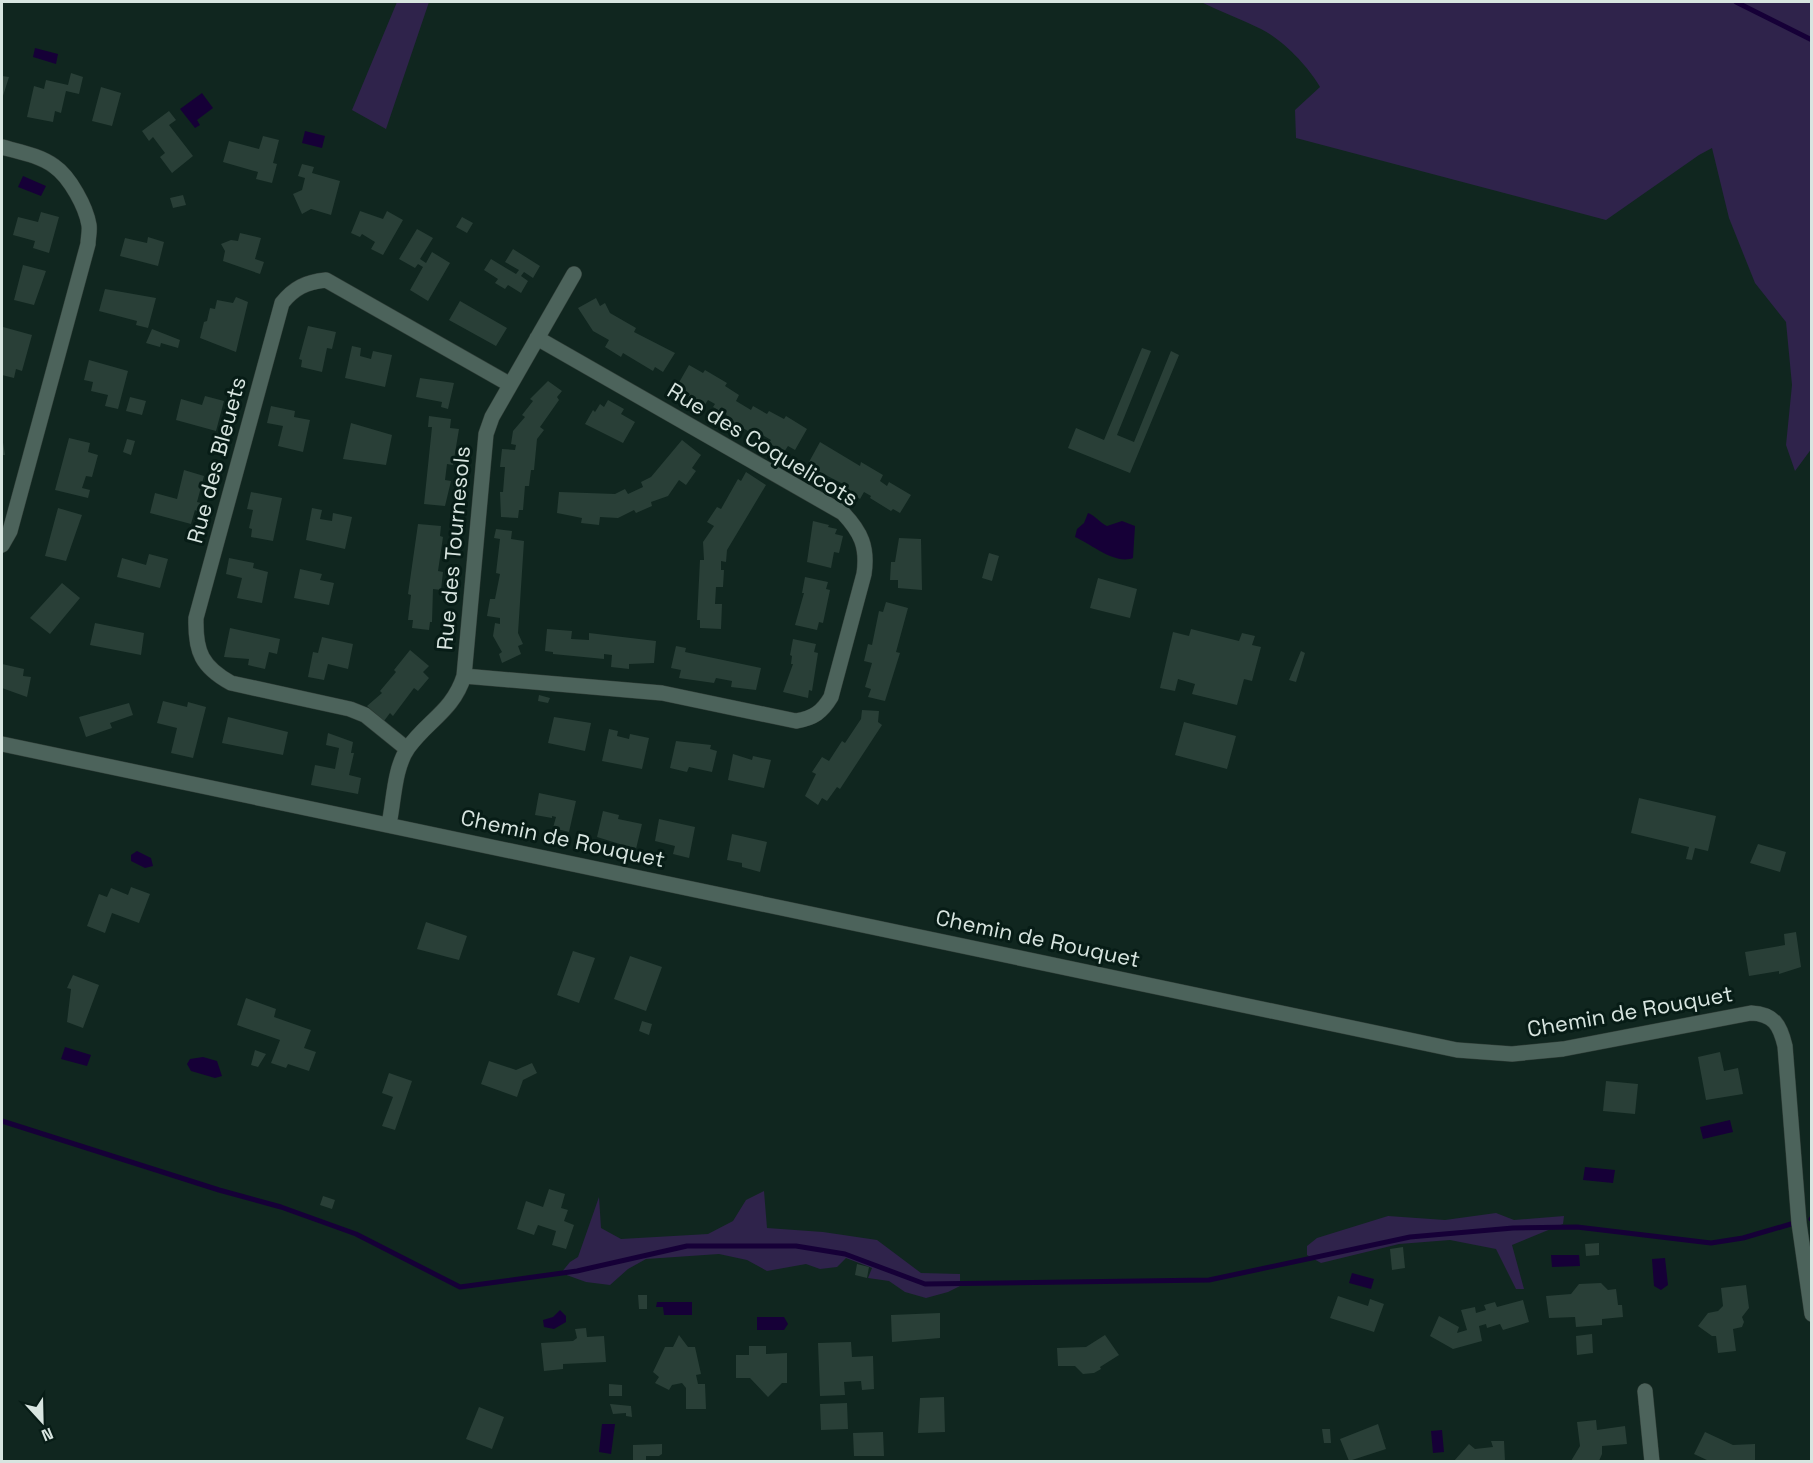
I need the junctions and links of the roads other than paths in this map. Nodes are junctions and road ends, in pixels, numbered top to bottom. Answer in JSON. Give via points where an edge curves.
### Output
{"nodes":[{"id":1,"x":2,"y":147,"type":"edge"},
{"id":2,"x":574,"y":274,"type":"dead end"},
{"id":3,"x":537,"y":338,"type":"junction"},
{"id":4,"x":509,"y":384,"type":"junction"},
{"id":5,"x":2,"y":545,"type":"edge"},
{"id":6,"x":464,"y":676,"type":"junction"},
{"id":7,"x":2,"y":744,"type":"edge"},
{"id":8,"x":407,"y":749,"type":"junction"},
{"id":9,"x":389,"y":824,"type":"junction"},
{"id":10,"x":1812,"y":1314,"type":"edge"},
{"id":11,"x":1645,"y":1391,"type":"dead end"},
{"id":12,"x":1652,"y":1461,"type":"edge"}],
"edges":[{"from":1,"to":5,"type":"street","via":[[33,155],[54,166],[67,180],[89,226],[88,244],[25,477],[10,531]]},
{"from":2,"to":3,"type":"street","name":"Rue des Tournesols"},
{"from":3,"to":4,"type":"street","name":"Rue des Tournesols"},
{"from":3,"to":6,"type":"street","name":"Rue des Coquelicots","via":[[843,513],[864,543],[864,574],[831,697],[823,711],[809,719],[796,721],[662,693]]},
{"from":4,"to":6,"type":"street","name":"Rue des Tournesols","via":[[486,434]]},
{"from":4,"to":8,"type":"street","name":"Rue des Bleuets","via":[[326,280],[294,289],[282,303],[196,618],[195,641],[203,660],[215,674],[231,683],[350,709],[365,715]]},
{"from":6,"to":8,"type":"street","name":"Rue des Tournesols","via":[[458,694]]},
{"from":7,"to":9,"type":"street","name":"Chemin de Rouquet"},
{"from":8,"to":9,"type":"street","name":"Rue des Tournesols"},
{"from":9,"to":10,"type":"street","name":"Chemin de Rouquet","via":[[1457,1050],[1512,1054],[1563,1049],[1751,1013],[1765,1014],[1781,1030],[1785,1046],[1799,1223]]},
{"from":11,"to":12,"type":"street"}]}
